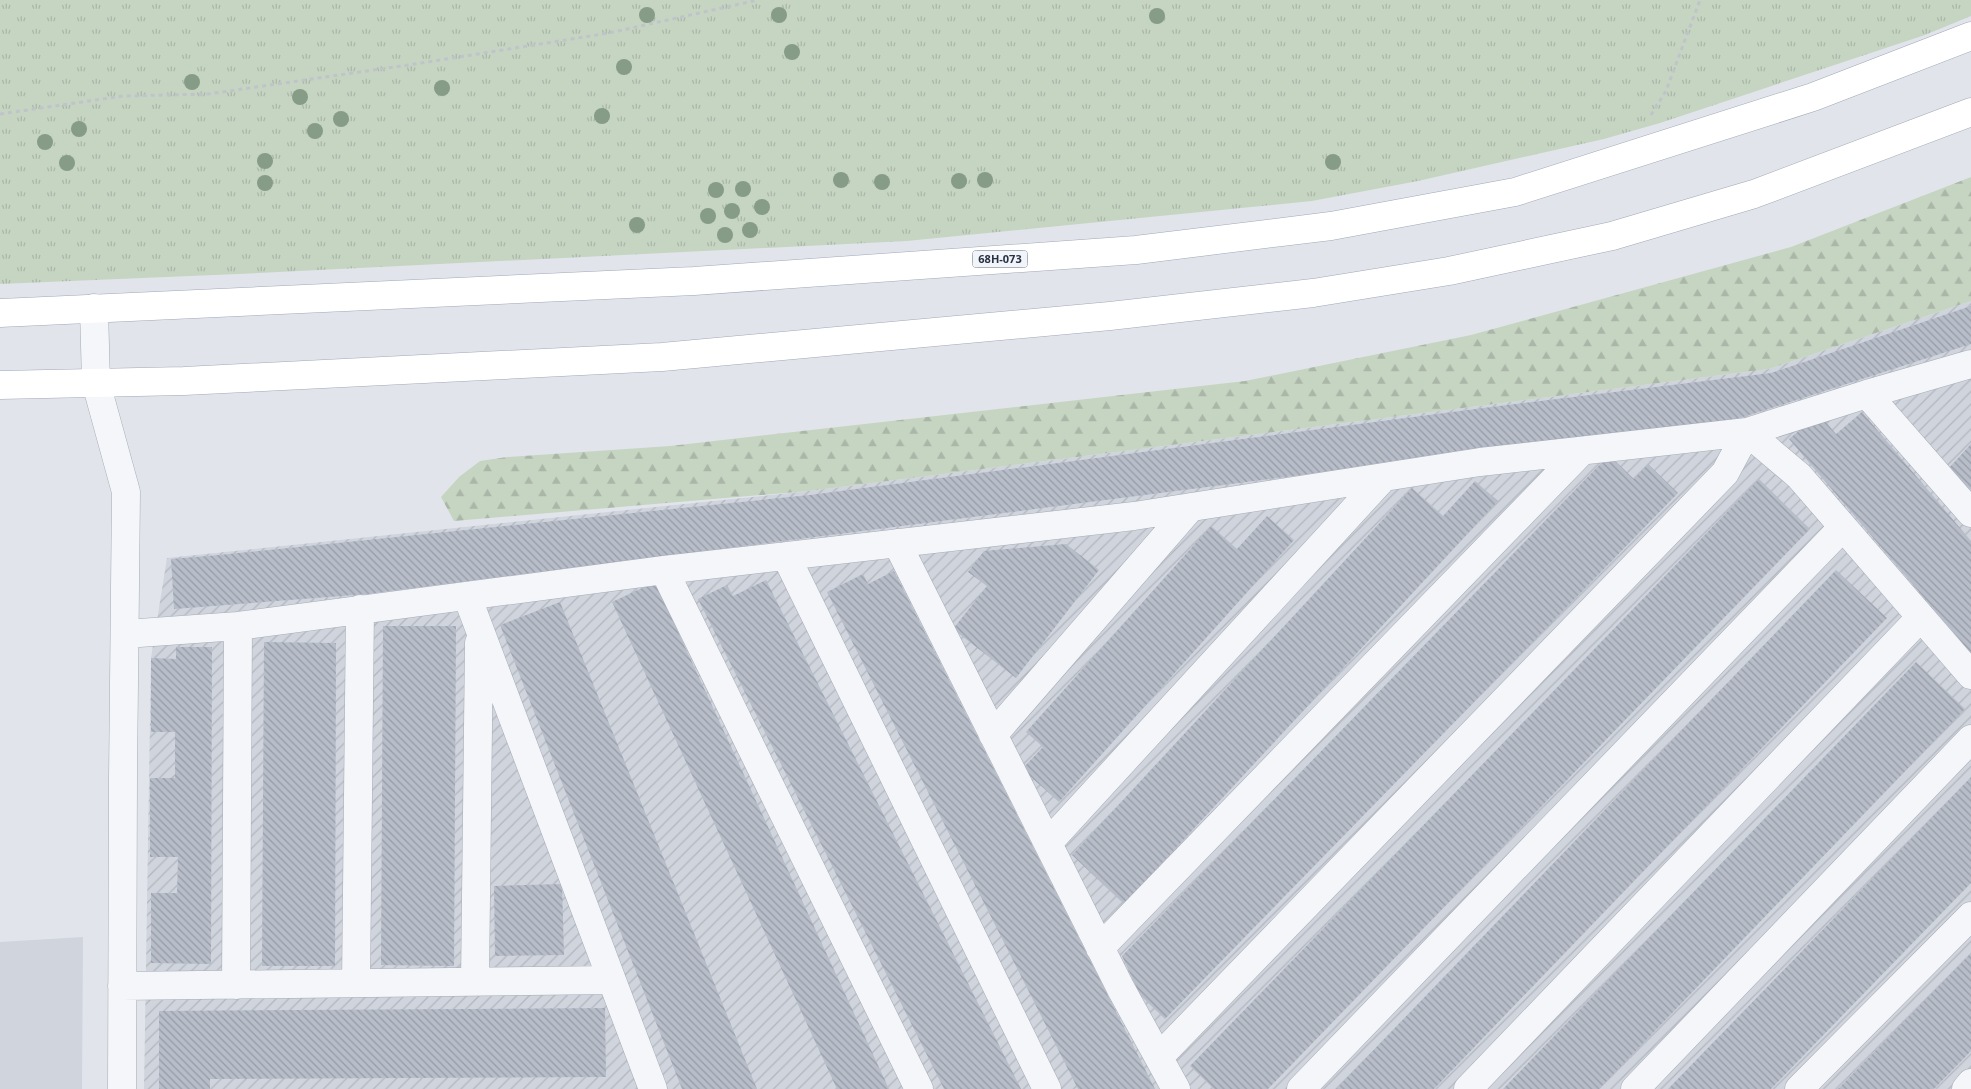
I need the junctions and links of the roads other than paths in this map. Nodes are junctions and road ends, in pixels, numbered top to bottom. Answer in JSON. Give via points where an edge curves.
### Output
{"nodes":[{"id":1,"x":1971,"y":36,"type":"edge"},
{"id":2,"x":1971,"y":112,"type":"edge"},
{"id":3,"x":94,"y":308,"type":"junction"},
{"id":4,"x":0,"y":313,"type":"edge"},
{"id":5,"x":1971,"y":364,"type":"edge"},
{"id":6,"x":96,"y":383,"type":"junction"},
{"id":7,"x":0,"y":385,"type":"edge"},
{"id":8,"x":1867,"y":394,"type":"junction"},
{"id":9,"x":1747,"y":432,"type":"junction"},
{"id":10,"x":1582,"y":451,"type":"junction"},
{"id":11,"x":1384,"y":477,"type":"junction"},
{"id":12,"x":1191,"y":507,"type":"junction"},
{"id":13,"x":1971,"y":513,"type":"edge"},
{"id":14,"x":1843,"y":527,"type":"junction"},
{"id":15,"x":898,"y":543,"type":"junction"},
{"id":16,"x":786,"y":556,"type":"junction"},
{"id":17,"x":664,"y":570,"type":"junction"},
{"id":18,"x":467,"y":596,"type":"junction"},
{"id":19,"x":360,"y":610,"type":"junction"},
{"id":20,"x":1921,"y":617,"type":"junction"},
{"id":21,"x":238,"y":626,"type":"junction"},
{"id":22,"x":480,"y":628,"type":"junction"},
{"id":23,"x":125,"y":634,"type":"junction"},
{"id":24,"x":1971,"y":674,"type":"edge"},
{"id":25,"x":993,"y":735,"type":"junction"},
{"id":26,"x":1971,"y":739,"type":"edge"},
{"id":27,"x":1048,"y":843,"type":"junction"},
{"id":28,"x":1971,"y":916,"type":"edge"},
{"id":29,"x":1100,"y":948,"type":"junction"},
{"id":30,"x":612,"y":980,"type":"junction"},
{"id":31,"x":475,"y":981,"type":"junction"},
{"id":32,"x":356,"y":983,"type":"junction"},
{"id":33,"x":236,"y":985,"type":"junction"},
{"id":34,"x":122,"y":986,"type":"junction"},
{"id":35,"x":1159,"y":1057,"type":"junction"},
{"id":36,"x":1971,"y":1083,"type":"edge"},
{"id":37,"x":122,"y":1089,"type":"edge"},
{"id":38,"x":653,"y":1089,"type":"edge"},
{"id":39,"x":919,"y":1089,"type":"edge"},
{"id":40,"x":1046,"y":1089,"type":"edge"},
{"id":41,"x":1176,"y":1089,"type":"edge"},
{"id":42,"x":1301,"y":1089,"type":"edge"},
{"id":43,"x":1468,"y":1089,"type":"edge"},
{"id":44,"x":1636,"y":1089,"type":"edge"},
{"id":45,"x":1800,"y":1089,"type":"edge"},
{"id":46,"x":1966,"y":1089,"type":"edge"}],
"edges":[{"from":1,"to":3,"type":"main road","number":"68Н-073","via":[[1813,97],[1515,192],[1331,226],[1136,250],[694,281]]},
{"from":2,"to":6,"type":"main road","via":[[1754,194],[1612,236],[1450,271],[1313,293],[1110,316],[662,357]]},
{"from":3,"to":4,"type":"main road","number":"68Н-073"},
{"from":3,"to":6,"type":"lane"},
{"from":5,"to":8,"type":"lane"},
{"from":6,"to":7,"type":"main road"},
{"from":6,"to":23,"type":"lane","via":[[126,492]]},
{"from":8,"to":9,"type":"lane"},
{"from":8,"to":13,"type":"lane"},
{"from":9,"to":10,"type":"lane"},
{"from":9,"to":14,"type":"lane","via":[[1799,476]]},
{"from":9,"to":35,"type":"lane","via":[[1725,473]]},
{"from":10,"to":11,"type":"lane"},
{"from":10,"to":29,"type":"lane"},
{"from":11,"to":12,"type":"lane"},
{"from":11,"to":27,"type":"lane"},
{"from":12,"to":15,"type":"lane"},
{"from":12,"to":25,"type":"lane"},
{"from":14,"to":20,"type":"lane"},
{"from":14,"to":42,"type":"lane"},
{"from":15,"to":16,"type":"lane"},
{"from":15,"to":25,"type":"lane"},
{"from":16,"to":17,"type":"lane"},
{"from":16,"to":40,"type":"lane"},
{"from":17,"to":18,"type":"lane"},
{"from":17,"to":39,"type":"lane"},
{"from":18,"to":19,"type":"lane"},
{"from":18,"to":22,"type":"lane"},
{"from":19,"to":21,"type":"lane"},
{"from":19,"to":32,"type":"lane"},
{"from":20,"to":24,"type":"lane"},
{"from":20,"to":43,"type":"lane"},
{"from":21,"to":23,"type":"lane"},
{"from":21,"to":33,"type":"lane"},
{"from":22,"to":30,"type":"lane"},
{"from":22,"to":31,"type":"lane"},
{"from":23,"to":34,"type":"lane"},
{"from":25,"to":27,"type":"lane"},
{"from":26,"to":44,"type":"lane"},
{"from":27,"to":29,"type":"lane"},
{"from":28,"to":45,"type":"lane"},
{"from":29,"to":35,"type":"lane"},
{"from":30,"to":31,"type":"lane"},
{"from":30,"to":38,"type":"lane"},
{"from":31,"to":32,"type":"lane"},
{"from":32,"to":33,"type":"lane"},
{"from":33,"to":34,"type":"lane"},
{"from":34,"to":37,"type":"lane"},
{"from":35,"to":41,"type":"lane"},
{"from":36,"to":46,"type":"lane"}]}
